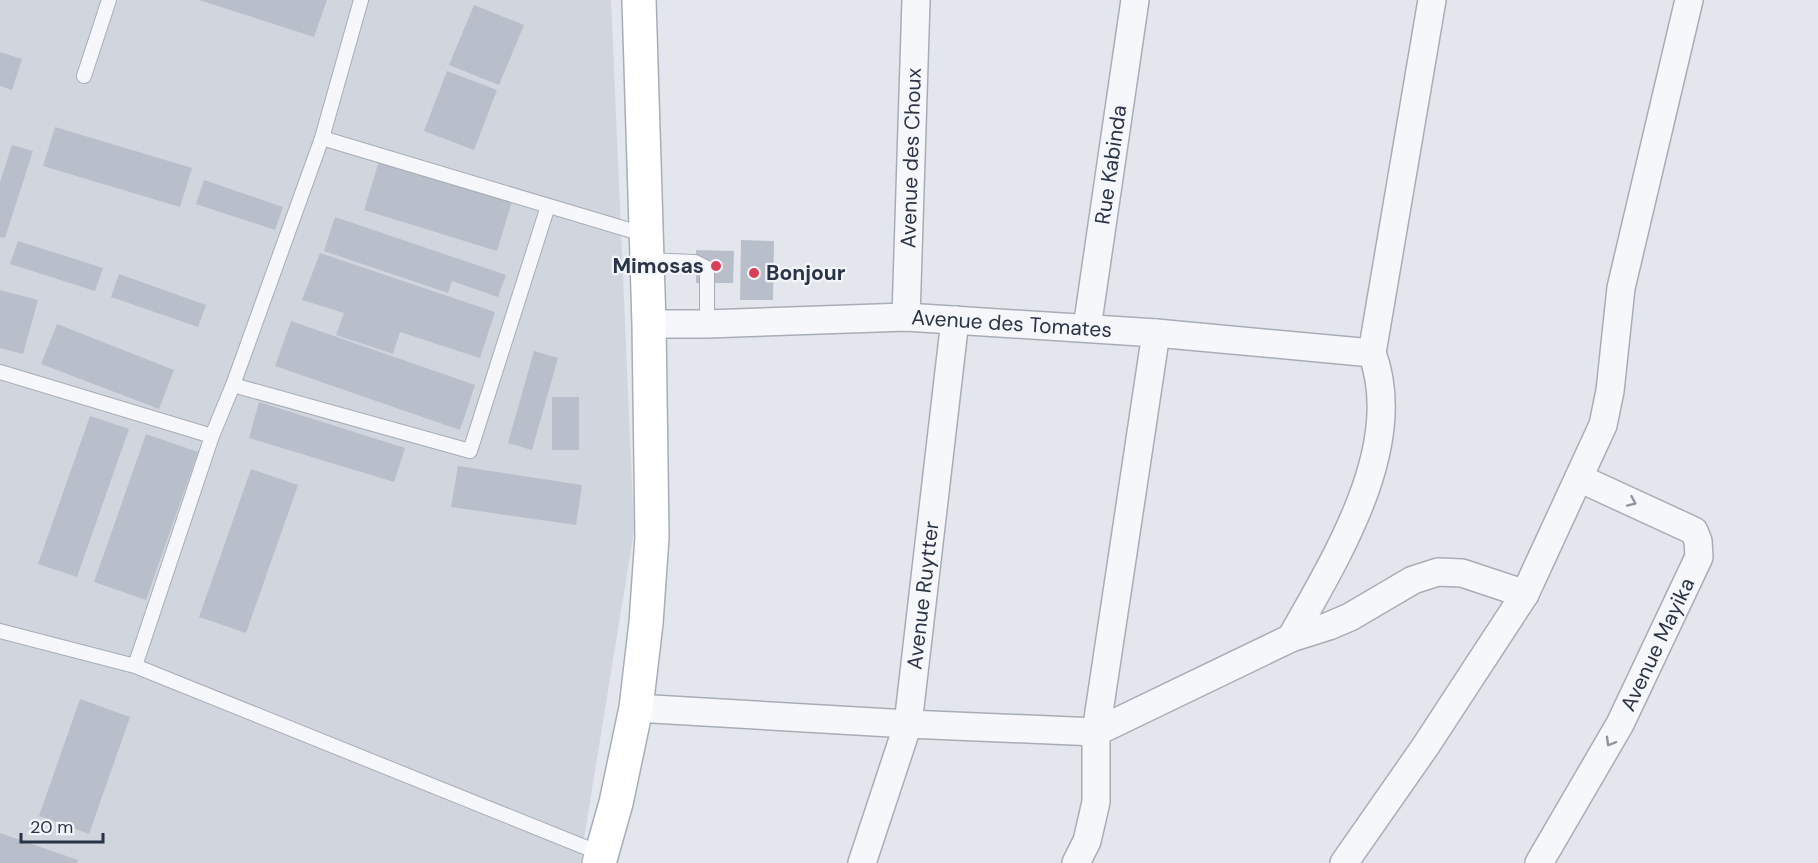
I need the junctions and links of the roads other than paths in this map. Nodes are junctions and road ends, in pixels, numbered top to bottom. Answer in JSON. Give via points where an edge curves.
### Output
{"nodes":[{"id":1,"x":109,"y":0,"type":"edge"},
{"id":2,"x":361,"y":0,"type":"edge"},
{"id":3,"x":639,"y":0,"type":"edge"},
{"id":4,"x":916,"y":0,"type":"edge"},
{"id":5,"x":1135,"y":0,"type":"edge"},
{"id":6,"x":1432,"y":0,"type":"edge"},
{"id":7,"x":1689,"y":0,"type":"edge"},
{"id":8,"x":84,"y":76,"type":"dead end"},
{"id":9,"x":322,"y":138,"type":"junction"},
{"id":10,"x":548,"y":206,"type":"junction"},
{"id":11,"x":647,"y":248,"type":"junction"},
{"id":12,"x":906,"y":317,"type":"junction"},
{"id":13,"x":955,"y":320,"type":"junction"},
{"id":14,"x":649,"y":324,"type":"junction"},
{"id":15,"x":707,"y":324,"type":"junction"},
{"id":16,"x":1088,"y":328,"type":"junction"},
{"id":17,"x":1156,"y":333,"type":"junction"},
{"id":18,"x":1372,"y":353,"type":"junction"},
{"id":19,"x":0,"y":372,"type":"edge"},
{"id":20,"x":233,"y":385,"type":"junction"},
{"id":21,"x":212,"y":436,"type":"junction"},
{"id":22,"x":1579,"y":478,"type":"junction"},
{"id":23,"x":1525,"y":594,"type":"junction"},
{"id":24,"x":0,"y":631,"type":"edge"},
{"id":25,"x":1291,"y":638,"type":"junction"},
{"id":26,"x":135,"y":666,"type":"junction"},
{"id":27,"x":636,"y":708,"type":"junction"},
{"id":28,"x":908,"y":724,"type":"junction"},
{"id":29,"x":1096,"y":732,"type":"junction"},
{"id":30,"x":600,"y":858,"type":"edge"},
{"id":31,"x":1348,"y":862,"type":"edge"},
{"id":32,"x":862,"y":863,"type":"edge"},
{"id":33,"x":1076,"y":863,"type":"edge"},
{"id":34,"x":1539,"y":863,"type":"edge"}],
"edges":[{"from":1,"to":8,"type":"lane"},
{"from":2,"to":9,"type":"lane"},
{"from":3,"to":11,"type":"main road"},
{"from":4,"to":12,"type":"street","name":"Avenue des Choux"},
{"from":5,"to":16,"type":"street","name":"Rue Kabinda"},
{"from":6,"to":18,"type":"street"},
{"from":7,"to":22,"type":"street","via":[[1621,288],[1608,405]]},
{"from":9,"to":10,"type":"lane"},
{"from":9,"to":20,"type":"lane"},
{"from":10,"to":11,"type":"lane"},
{"from":10,"to":20,"type":"lane","via":[[470,451]]},
{"from":11,"to":14,"type":"main road"},
{"from":11,"to":15,"type":"lane","via":[[707,267]]},
{"from":12,"to":13,"type":"street","name":"Avenue des Tomates"},
{"from":12,"to":15,"type":"street","name":"Avenue des Tomates"},
{"from":13,"to":16,"type":"street","name":"Avenue des Tomates"},
{"from":13,"to":28,"type":"street","name":"Avenue Ruytter"},
{"from":14,"to":15,"type":"street","name":"Avenue des Tomates"},
{"from":14,"to":27,"type":"main road","via":[[652,537]]},
{"from":16,"to":17,"type":"street","name":"Avenue des Tomates"},
{"from":17,"to":18,"type":"street","name":"Avenue des Tomates"},
{"from":17,"to":29,"type":"street"},
{"from":18,"to":25,"type":"street","via":[[1382,396],[1378,444],[1370,473],[1343,544]]},
{"from":19,"to":21,"type":"lane"},
{"from":20,"to":21,"type":"lane"},
{"from":21,"to":26,"type":"lane"},
{"from":22,"to":23,"type":"street"},
{"from":22,"to":34,"type":"street","name":"Avenue Mayika","one_way":true,"via":[[1694,531],[1698,557],[1620,724]]},
{"from":23,"to":25,"type":"street","via":[[1462,573],[1438,572],[1413,580],[1340,621]]},
{"from":23,"to":31,"type":"street"},
{"from":24,"to":26,"type":"lane"},
{"from":25,"to":29,"type":"street"},
{"from":26,"to":30,"type":"lane"},
{"from":27,"to":28,"type":"street"},
{"from":27,"to":30,"type":"main road"},
{"from":28,"to":29,"type":"street"},
{"from":28,"to":32,"type":"street","name":"Avenue Ruytter"},
{"from":29,"to":33,"type":"street","via":[[1096,802],[1087,842]]}]}
